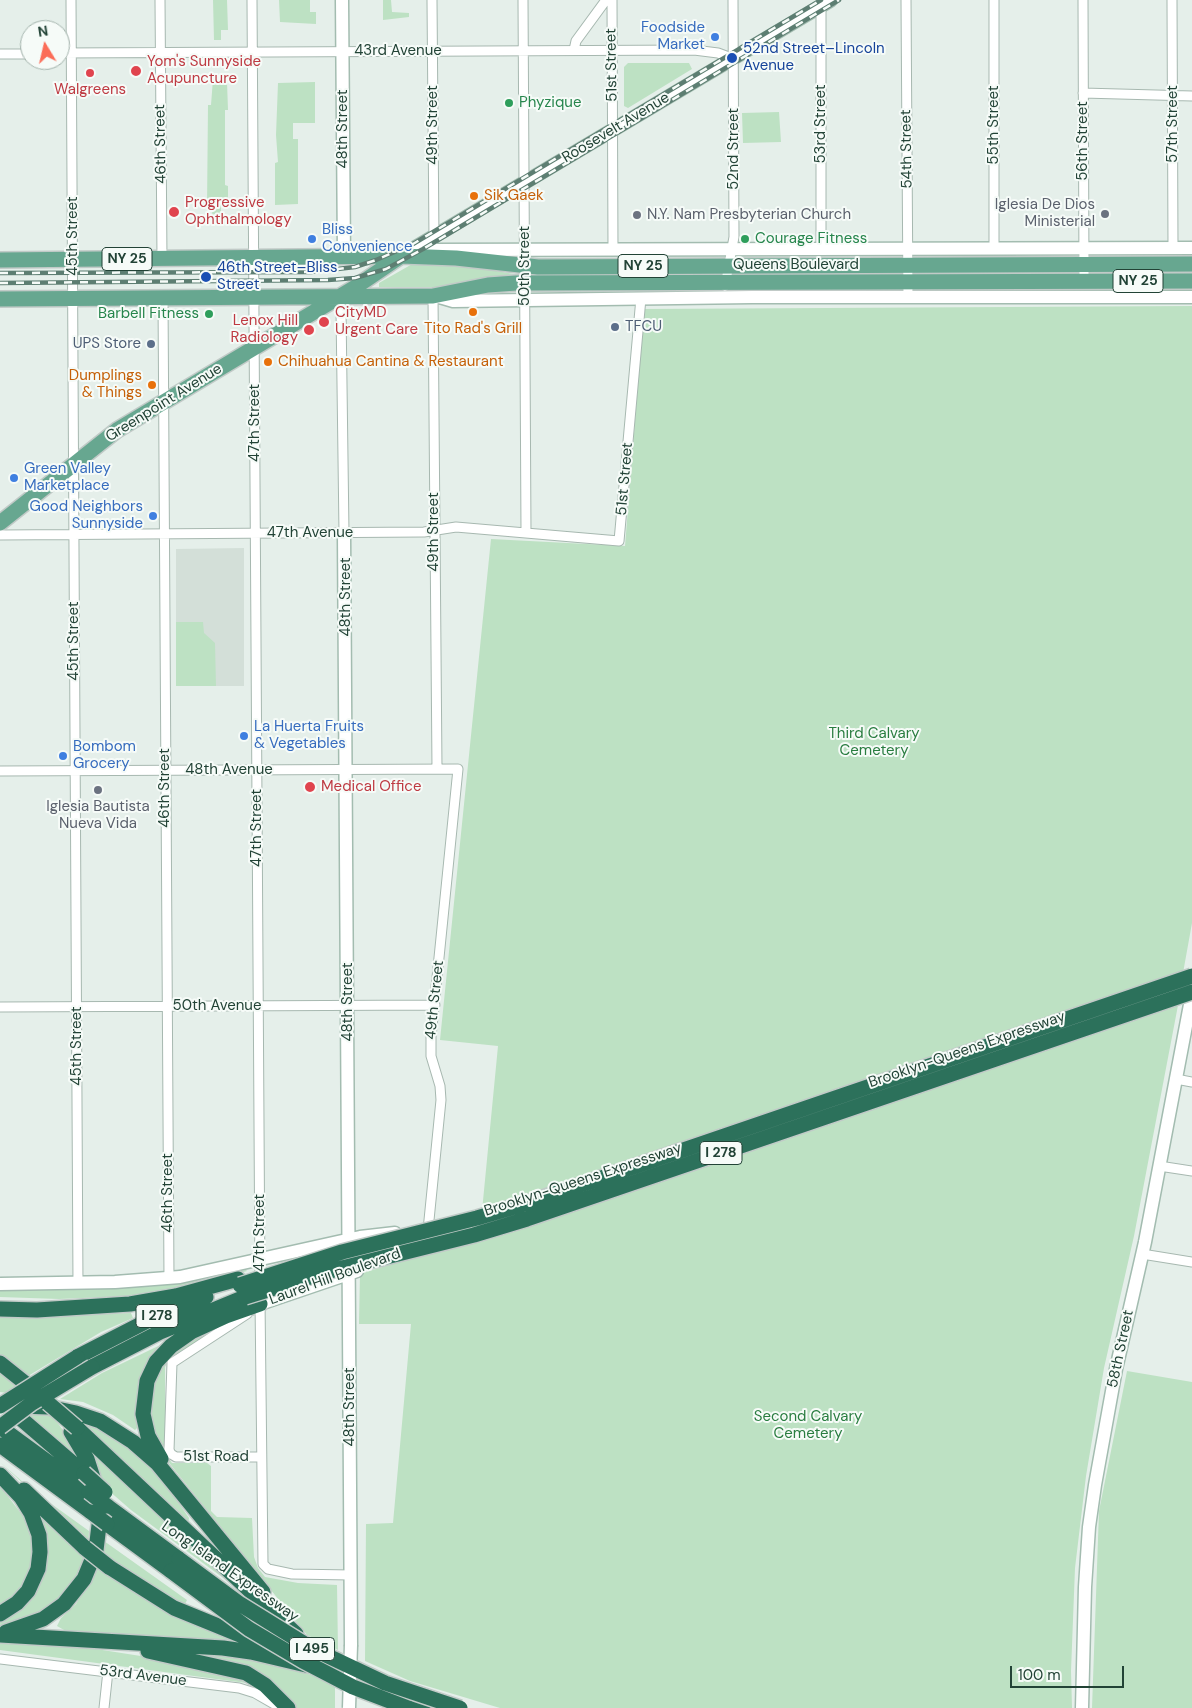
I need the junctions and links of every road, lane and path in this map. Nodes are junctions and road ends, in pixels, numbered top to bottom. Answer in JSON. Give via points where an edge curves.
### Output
{"nodes":[{"id":1,"x":70,"y":0,"type":"edge"},
{"id":2,"x":160,"y":0,"type":"edge"},
{"id":3,"x":252,"y":0,"type":"edge"},
{"id":4,"x":342,"y":0,"type":"edge"},
{"id":5,"x":432,"y":0,"type":"edge"},
{"id":6,"x":523,"y":0,"type":"edge"},
{"id":7,"x":606,"y":0,"type":"edge"},
{"id":8,"x":612,"y":0,"type":"edge"},
{"id":9,"x":733,"y":0,"type":"edge"},
{"id":10,"x":906,"y":0,"type":"edge"},
{"id":11,"x":994,"y":0,"type":"edge"},
{"id":12,"x":1083,"y":0,"type":"edge"},
{"id":13,"x":1172,"y":0,"type":"edge"},
{"id":14,"x":824,"y":2,"type":"edge"},
{"id":15,"x":574,"y":50,"type":"junction"},
{"id":16,"x":612,"y":50,"type":"junction"},
{"id":17,"x":433,"y":51,"type":"junction"},
{"id":18,"x":523,"y":51,"type":"junction"},
{"id":19,"x":252,"y":52,"type":"junction"},
{"id":20,"x":342,"y":52,"type":"junction"},
{"id":21,"x":71,"y":53,"type":"junction"},
{"id":22,"x":160,"y":53,"type":"junction"},
{"id":23,"x":0,"y":54,"type":"edge"},
{"id":24,"x":20,"y":54,"type":"edge"},
{"id":25,"x":734,"y":59,"type":"junction"},
{"id":26,"x":1083,"y":93,"type":"junction"},
{"id":27,"x":1173,"y":96,"type":"junction"},
{"id":28,"x":1192,"y":96,"type":"edge"},
{"id":29,"x":613,"y":128,"type":"junction"},
{"id":30,"x":524,"y":183,"type":"junction"},
{"id":31,"x":434,"y":244,"type":"junction"},
{"id":32,"x":820,"y":248,"type":"junction"},
{"id":33,"x":1174,"y":248,"type":"junction"},
{"id":34,"x":1192,"y":248,"type":"edge"},
{"id":35,"x":732,"y":249,"type":"junction"},
{"id":36,"x":994,"y":249,"type":"junction"},
{"id":37,"x":1084,"y":249,"type":"junction"},
{"id":38,"x":525,"y":250,"type":"junction"},
{"id":39,"x":613,"y":250,"type":"junction"},
{"id":40,"x":908,"y":250,"type":"junction"},
{"id":41,"x":401,"y":256,"type":"junction"},
{"id":42,"x":344,"y":257,"type":"junction"},
{"id":43,"x":254,"y":258,"type":"junction"},
{"id":44,"x":73,"y":259,"type":"junction"},
{"id":45,"x":162,"y":259,"type":"junction"},
{"id":46,"x":0,"y":260,"type":"edge"},
{"id":47,"x":1192,"y":264,"type":"edge"},
{"id":48,"x":729,"y":265,"type":"junction"},
{"id":49,"x":908,"y":265,"type":"junction"},
{"id":50,"x":1084,"y":265,"type":"junction"},
{"id":51,"x":525,"y":267,"type":"junction"},
{"id":52,"x":1084,"y":281,"type":"junction"},
{"id":53,"x":1192,"y":281,"type":"edge"},
{"id":54,"x":726,"y":282,"type":"junction"},
{"id":55,"x":908,"y":282,"type":"junction"},
{"id":56,"x":525,"y":283,"type":"junction"},
{"id":57,"x":254,"y":296,"type":"junction"},
{"id":58,"x":339,"y":296,"type":"junction"},
{"id":59,"x":433,"y":296,"type":"junction"},
{"id":60,"x":163,"y":297,"type":"junction"},
{"id":61,"x":1192,"y":297,"type":"edge"},
{"id":62,"x":0,"y":298,"type":"edge"},
{"id":63,"x":73,"y":298,"type":"junction"},
{"id":64,"x":641,"y":298,"type":"junction"},
{"id":65,"x":722,"y":298,"type":"junction"},
{"id":66,"x":908,"y":298,"type":"junction"},
{"id":67,"x":525,"y":300,"type":"junction"},
{"id":68,"x":254,"y":347,"type":"junction"},
{"id":69,"x":164,"y":401,"type":"junction"},
{"id":70,"x":73,"y":465,"type":"junction"},
{"id":71,"x":0,"y":523,"type":"edge"},
{"id":72,"x":434,"y":530,"type":"junction"},
{"id":73,"x":526,"y":531,"type":"junction"},
{"id":74,"x":344,"y":533,"type":"junction"},
{"id":75,"x":74,"y":534,"type":"junction"},
{"id":76,"x":164,"y":534,"type":"junction"},
{"id":77,"x":255,"y":534,"type":"junction"},
{"id":78,"x":0,"y":535,"type":"edge"},
{"id":79,"x":619,"y":541,"type":"joint"},
{"id":80,"x":347,"y":769,"type":"junction"},
{"id":81,"x":436,"y":769,"type":"junction"},
{"id":82,"x":458,"y":769,"type":"joint"},
{"id":83,"x":165,"y":770,"type":"junction"},
{"id":84,"x":256,"y":770,"type":"junction"},
{"id":85,"x":0,"y":771,"type":"edge"},
{"id":86,"x":75,"y":771,"type":"junction"},
{"id":87,"x":1192,"y":976,"type":"edge"},
{"id":88,"x":1192,"y":983,"type":"edge"},
{"id":89,"x":1192,"y":993,"type":"edge"},
{"id":90,"x":348,"y":1005,"type":"junction"},
{"id":91,"x":435,"y":1005,"type":"junction"},
{"id":92,"x":258,"y":1006,"type":"junction"},
{"id":93,"x":76,"y":1007,"type":"junction"},
{"id":94,"x":167,"y":1007,"type":"junction"},
{"id":95,"x":0,"y":1008,"type":"edge"},
{"id":96,"x":1176,"y":1079,"type":"junction"},
{"id":97,"x":1192,"y":1082,"type":"edge"},
{"id":98,"x":1159,"y":1166,"type":"junction"},
{"id":99,"x":1192,"y":1171,"type":"edge"},
{"id":100,"x":485,"y":1223,"type":"junction"},
{"id":101,"x":428,"y":1230,"type":"junction"},
{"id":102,"x":350,"y":1239,"type":"junction"},
{"id":103,"x":1142,"y":1254,"type":"junction"},
{"id":104,"x":260,"y":1261,"type":"junction"},
{"id":105,"x":1192,"y":1262,"type":"edge"},
{"id":106,"x":350,"y":1273,"type":"junction"},
{"id":107,"x":169,"y":1278,"type":"junction"},
{"id":108,"x":78,"y":1283,"type":"junction"},
{"id":109,"x":0,"y":1284,"type":"edge"},
{"id":110,"x":241,"y":1287,"type":"junction"},
{"id":111,"x":0,"y":1304,"type":"edge"},
{"id":112,"x":260,"y":1304,"type":"junction"},
{"id":113,"x":60,"y":1308,"type":"junction"},
{"id":114,"x":0,"y":1309,"type":"edge"},
{"id":115,"x":0,"y":1363,"type":"edge"},
{"id":116,"x":34,"y":1396,"type":"junction"},
{"id":117,"x":3,"y":1406,"type":"edge"},
{"id":118,"x":0,"y":1427,"type":"edge"},
{"id":119,"x":74,"y":1430,"type":"junction"},
{"id":120,"x":0,"y":1437,"type":"edge"},
{"id":121,"x":0,"y":1445,"type":"edge"},
{"id":122,"x":172,"y":1456,"type":"joint"},
{"id":123,"x":260,"y":1457,"type":"junction"},
{"id":124,"x":0,"y":1458,"type":"edge"},
{"id":125,"x":0,"y":1469,"type":"edge"},
{"id":126,"x":0,"y":1475,"type":"edge"},
{"id":127,"x":175,"y":1484,"type":"junction"},
{"id":128,"x":106,"y":1499,"type":"junction"},
{"id":129,"x":88,"y":1510,"type":"junction"},
{"id":130,"x":175,"y":1565,"type":"junction"},
{"id":131,"x":351,"y":1575,"type":"junction"},
{"id":132,"x":0,"y":1614,"type":"edge"},
{"id":133,"x":0,"y":1634,"type":"edge"},
{"id":134,"x":300,"y":1638,"type":"junction"},
{"id":135,"x":98,"y":1641,"type":"junction"},
{"id":136,"x":0,"y":1659,"type":"edge"},
{"id":137,"x":330,"y":1670,"type":"junction"},
{"id":138,"x":108,"y":1671,"type":"junction"},
{"id":139,"x":104,"y":1708,"type":"edge"},
{"id":140,"x":281,"y":1708,"type":"edge"},
{"id":141,"x":288,"y":1708,"type":"edge"},
{"id":142,"x":349,"y":1708,"type":"edge"},
{"id":143,"x":408,"y":1708,"type":"edge"},
{"id":144,"x":423,"y":1708,"type":"edge"},
{"id":145,"x":445,"y":1708,"type":"edge"},
{"id":146,"x":460,"y":1708,"type":"edge"},
{"id":147,"x":1082,"y":1708,"type":"edge"}],
"edges":[{"from":1,"to":21,"type":"street","name":"45th Street"},
{"from":2,"to":22,"type":"street","name":"46th Street"},
{"from":3,"to":19,"type":"street","name":"47th Street"},
{"from":4,"to":20,"type":"street","name":"48th Street"},
{"from":5,"to":17,"type":"street","name":"49th Street"},
{"from":6,"to":18,"type":"street","name":"50th Street"},
{"from":7,"to":15,"type":"street","name":"51st Street","via":[[576,41]]},
{"from":8,"to":16,"type":"street","name":"51st Street"},
{"from":9,"to":25,"type":"street","name":"52nd Street"},
{"from":10,"to":40,"type":"street","name":"54th Street"},
{"from":11,"to":36,"type":"street","name":"55th Street"},
{"from":12,"to":26,"type":"street","name":"56th Street"},
{"from":13,"to":27,"type":"street","name":"57th Street"},
{"from":14,"to":25,"type":"street","name":"Roosevelt Avenue"},
{"from":14,"to":32,"type":"street","name":"53rd Street"},
{"from":15,"to":16,"type":"street","name":"43rd Avenue"},
{"from":15,"to":18,"type":"street","name":"43rd Avenue"},
{"from":16,"to":25,"type":"street","name":"43rd Avenue","via":[[698,50]]},
{"from":16,"to":29,"type":"street","name":"51st Street"},
{"from":17,"to":18,"type":"street","name":"43rd Avenue"},
{"from":17,"to":20,"type":"street","name":"43rd Avenue"},
{"from":17,"to":31,"type":"street","name":"49th Street"},
{"from":18,"to":30,"type":"street","name":"50th Street"},
{"from":19,"to":20,"type":"street","name":"43rd Avenue"},
{"from":19,"to":22,"type":"street","name":"43rd Avenue"},
{"from":19,"to":43,"type":"street","name":"47th Street"},
{"from":20,"to":42,"type":"street","name":"48th Street"},
{"from":21,"to":22,"type":"street","name":"43rd Avenue"},
{"from":21,"to":44,"type":"street","name":"45th Street"},
{"from":22,"to":45,"type":"street","name":"46th Street"},
{"from":23,"to":24,"type":"street"},
{"from":25,"to":29,"type":"street","name":"Roosevelt Avenue"},
{"from":25,"to":35,"type":"street","name":"52nd Street"},
{"from":26,"to":27,"type":"street"},
{"from":26,"to":37,"type":"street","name":"56th Street"},
{"from":27,"to":28,"type":"street"},
{"from":27,"to":33,"type":"street","name":"57th Street"},
{"from":29,"to":30,"type":"street","name":"Roosevelt Avenue"},
{"from":29,"to":39,"type":"street","name":"51st Street"},
{"from":30,"to":31,"type":"street","name":"Roosevelt Avenue"},
{"from":30,"to":38,"type":"street","name":"50th Street"},
{"from":31,"to":38,"type":"street","name":"Queens Boulevard"},
{"from":31,"to":41,"type":"street","name":"Roosevelt Avenue"},
{"from":32,"to":35,"type":"street","name":"Queens Boulevard"},
{"from":32,"to":40,"type":"street","name":"Queens Boulevard"},
{"from":33,"to":34,"type":"street","name":"Queens Boulevard"},
{"from":33,"to":37,"type":"street","name":"Queens Boulevard"},
{"from":35,"to":39,"type":"street","name":"Queens Boulevard"},
{"from":35,"to":48,"type":"street","name":"52nd Street"},
{"from":36,"to":37,"type":"street","name":"Queens Boulevard"},
{"from":36,"to":40,"type":"street","name":"Queens Boulevard"},
{"from":37,"to":50,"type":"street","name":"56th Street"},
{"from":38,"to":39,"type":"street","name":"Queens Boulevard"},
{"from":38,"to":51,"type":"street","name":"50th Street"},
{"from":40,"to":49,"type":"street","name":"54th Street"},
{"from":41,"to":42,"type":"main road","name":"Queens Boulevard","number":"NY 25"},
{"from":41,"to":51,"type":"main road","name":"Queens Boulevard","number":"NY 25","via":[[456,258]]},
{"from":41,"to":58,"type":"main road","name":"Greenpoint Avenue"},
{"from":42,"to":43,"type":"main road","name":"Queens Boulevard","number":"NY 25"},
{"from":43,"to":45,"type":"main road","name":"Queens Boulevard","number":"NY 25"},
{"from":43,"to":57,"type":"street","name":"47th Street"},
{"from":44,"to":45,"type":"main road","name":"Queens Boulevard","number":"NY 25"},
{"from":44,"to":46,"type":"main road","name":"Queens Boulevard","number":"NY 25"},
{"from":44,"to":63,"type":"street","name":"45th Street"},
{"from":47,"to":50,"type":"main road","name":"Queens Boulevard","number":"NY 25"},
{"from":48,"to":49,"type":"main road","name":"Queens Boulevard","number":"NY 25"},
{"from":48,"to":51,"type":"main road","name":"Queens Boulevard","number":"NY 25"},
{"from":48,"to":54,"type":"street","name":"52nd Street"},
{"from":49,"to":50,"type":"main road","name":"Queens Boulevard","number":"NY 25"},
{"from":49,"to":55,"type":"street","name":"54th Street"},
{"from":50,"to":52,"type":"street","name":"56th Street"},
{"from":51,"to":56,"type":"street","name":"50th Street"},
{"from":52,"to":53,"type":"main road","name":"Queens Boulevard","number":"NY 25"},
{"from":52,"to":55,"type":"main road","name":"Queens Boulevard","number":"NY 25"},
{"from":54,"to":55,"type":"main road","name":"Queens Boulevard","number":"NY 25"},
{"from":54,"to":56,"type":"main road","name":"Queens Boulevard","number":"NY 25"},
{"from":54,"to":65,"type":"street","name":"52nd Street"},
{"from":55,"to":66,"type":"street","name":"54th Street"},
{"from":56,"to":59,"type":"main road","name":"Queens Boulevard","number":"NY 25","via":[[488,285]]},
{"from":56,"to":67,"type":"street","name":"50th Street"},
{"from":57,"to":58,"type":"main road","name":"Queens Boulevard","number":"NY 25"},
{"from":57,"to":60,"type":"main road","name":"Queens Boulevard","number":"NY 25"},
{"from":57,"to":68,"type":"street","name":"47th Street"},
{"from":58,"to":59,"type":"main road","name":"Queens Boulevard","number":"NY 25"},
{"from":58,"to":68,"type":"main road","name":"Greenpoint Avenue"},
{"from":58,"to":74,"type":"street","name":"48th Street"},
{"from":59,"to":67,"type":"street","name":"Queens Boulevard","via":[[453,301]]},
{"from":59,"to":72,"type":"street","name":"49th Street"},
{"from":60,"to":63,"type":"main road","name":"Queens Boulevard","number":"NY 25"},
{"from":60,"to":69,"type":"street","name":"46th Street"},
{"from":61,"to":66,"type":"street","name":"Queens Boulevard"},
{"from":62,"to":63,"type":"main road","name":"Queens Boulevard","number":"NY 25"},
{"from":63,"to":70,"type":"street","name":"45th Street"},
{"from":64,"to":65,"type":"street","name":"Queens Boulevard"},
{"from":64,"to":67,"type":"street","name":"Queens Boulevard"},
{"from":64,"to":79,"type":"street","name":"51st Street"},
{"from":65,"to":66,"type":"street","name":"Queens Boulevard"},
{"from":67,"to":73,"type":"street","name":"50th Street"},
{"from":68,"to":69,"type":"main road","name":"Greenpoint Avenue"},
{"from":68,"to":77,"type":"street","name":"47th Street"},
{"from":69,"to":70,"type":"main road","name":"Greenpoint Avenue","via":[[117,430]]},
{"from":69,"to":76,"type":"street","name":"46th Street"},
{"from":70,"to":71,"type":"main road","name":"Greenpoint Avenue"},
{"from":70,"to":75,"type":"street","name":"45th Street"},
{"from":72,"to":73,"type":"street","name":"47th Avenue","via":[[479,527]]},
{"from":72,"to":74,"type":"street","name":"47th Avenue"},
{"from":72,"to":81,"type":"street","name":"49th Street"},
{"from":73,"to":79,"type":"street","name":"47th Avenue"},
{"from":74,"to":77,"type":"street","name":"47th Avenue"},
{"from":74,"to":80,"type":"street","name":"48th Street"},
{"from":75,"to":76,"type":"street","name":"47th Avenue"},
{"from":75,"to":78,"type":"street","name":"47th Avenue"},
{"from":75,"to":86,"type":"street","name":"45th Street"},
{"from":76,"to":77,"type":"street","name":"47th Avenue"},
{"from":76,"to":83,"type":"street","name":"46th Street"},
{"from":77,"to":84,"type":"street","name":"47th Street"},
{"from":80,"to":81,"type":"street","name":"48th Avenue"},
{"from":80,"to":84,"type":"street","name":"48th Avenue"},
{"from":80,"to":90,"type":"street","name":"48th Street"},
{"from":81,"to":82,"type":"street","name":"48th Avenue"},
{"from":82,"to":91,"type":"street","name":"49th Street"},
{"from":83,"to":84,"type":"street","name":"48th Avenue"},
{"from":83,"to":86,"type":"street","name":"48th Avenue"},
{"from":83,"to":94,"type":"street","name":"46th Street"},
{"from":84,"to":92,"type":"street","name":"47th Street"},
{"from":85,"to":86,"type":"street","name":"48th Avenue"},
{"from":86,"to":93,"type":"street","name":"45th Street"},
{"from":87,"to":110,"type":"highway","name":"Brooklyn-Queens Expressway","number":"I 278","bridge":true,"via":[[528,1203],[316,1260]]},
{"from":88,"to":100,"type":"street","name":"Laurel Hill Boulevard"},
{"from":89,"to":96,"type":"street","name":"58th Street"},
{"from":89,"to":110,"type":"highway","name":"Brooklyn-Queens Expressway","number":"I 278","bridge":true,"via":[[518,1222],[352,1265]]},
{"from":90,"to":91,"type":"street","name":"50th Avenue"},
{"from":90,"to":92,"type":"street","name":"50th Avenue"},
{"from":90,"to":102,"type":"street","name":"48th Street"},
{"from":91,"to":101,"type":"street","name":"49th Street","via":[[430,1051],[441,1100]]},
{"from":92,"to":94,"type":"street","name":"50th Avenue"},
{"from":92,"to":104,"type":"street","name":"47th Street"},
{"from":93,"to":94,"type":"street","name":"50th Avenue"},
{"from":93,"to":95,"type":"street","name":"50th Avenue"},
{"from":93,"to":108,"type":"street","name":"45th Street"},
{"from":94,"to":107,"type":"street","name":"46th Street"},
{"from":96,"to":97,"type":"street"},
{"from":96,"to":98,"type":"street","name":"58th Street"},
{"from":98,"to":99,"type":"street"},
{"from":98,"to":103,"type":"street","name":"58th Street"},
{"from":100,"to":101,"type":"street","name":"Laurel Hill Boulevard"},
{"from":100,"to":106,"type":"street","name":"Laurel Hill Boulevard"},
{"from":101,"to":102,"type":"street","name":"Laurel Hill Boulevard"},
{"from":102,"to":104,"type":"street"},
{"from":102,"to":106,"type":"street","name":"48th Street"},
{"from":103,"to":105,"type":"street"},
{"from":103,"to":147,"type":"street","name":"58th Street","via":[[1108,1412],[1089,1527],[1084,1587]]},
{"from":104,"to":107,"type":"street"},
{"from":104,"to":112,"type":"street","name":"47th Street"},
{"from":106,"to":112,"type":"street","name":"Laurel Hill Boulevard"},
{"from":106,"to":131,"type":"street","name":"48th Street"},
{"from":107,"to":108,"type":"street"},
{"from":108,"to":109,"type":"street"},
{"from":110,"to":113,"type":"highway","via":[[146,1301]]},
{"from":110,"to":116,"type":"highway","name":"Brooklyn-Queens Expressway","number":"I 278","bridge":true},
{"from":110,"to":117,"type":"highway","name":"Brooklyn-Queens Expressway","number":"I 278","bridge":true,"via":[[163,1313],[77,1357]]},
{"from":111,"to":113,"type":"highway"},
{"from":112,"to":122,"type":"street","name":"Laurel Hill Boulevard","via":[[175,1359],[171,1365],[169,1448]]},
{"from":112,"to":123,"type":"street","name":"47th Street"},
{"from":112,"to":127,"type":"highway","via":[[191,1332],[165,1351],[152,1368],[144,1395],[144,1426]]},
{"from":113,"to":114,"type":"highway"},
{"from":115,"to":116,"type":"highway"},
{"from":116,"to":118,"type":"highway","name":"Brooklyn-Queens Expressway","number":"I 278","bridge":true},
{"from":116,"to":119,"type":"highway","bridge":true,"via":[[48,1403]]},
{"from":116,"to":120,"type":"highway","bridge":true},
{"from":117,"to":127,"type":"highway","via":[[48,1407],[100,1422],[142,1448]]},
{"from":117,"to":128,"type":"highway","bridge":true,"via":[[84,1473]]},
{"from":118,"to":128,"type":"highway","bridge":true,"via":[[89,1492]]},
{"from":119,"to":133,"type":"highway","via":[[91,1467],[98,1496],[100,1526],[93,1559],[75,1592],[57,1610],[28,1626]]},
{"from":119,"to":134,"type":"highway"},
{"from":121,"to":129,"type":"highway","name":"Long Island Expressway","number":"I 495"},
{"from":122,"to":123,"type":"street","name":"51st Road"},
{"from":123,"to":131,"type":"street","name":"47th Street","via":[[264,1566],[298,1574]]},
{"from":124,"to":129,"type":"highway","via":[[38,1485]]},
{"from":125,"to":137,"type":"highway","bridge":true,"via":[[85,1548],[149,1594],[194,1618]]},
{"from":126,"to":132,"type":"highway","via":[[16,1490],[30,1512],[39,1535],[40,1552],[38,1569],[28,1591]]},
{"from":127,"to":134,"type":"highway"},
{"from":128,"to":130,"type":"highway","name":"Long Island Expressway","number":"I 495","via":[[162,1546]]},
{"from":129,"to":130,"type":"highway","name":"Long Island Expressway","number":"I 495","bridge":true},
{"from":130,"to":143,"type":"highway","name":"Long Island Expressway","number":"I 495","bridge":true,"via":[[249,1629],[354,1687]]},
{"from":130,"to":146,"type":"highway","name":"Long Island Expressway","number":"I 495","bridge":true,"via":[[311,1648],[385,1683]]},
{"from":131,"to":142,"type":"street","name":"48th Street","bridge":true},
{"from":133,"to":135,"type":"highway"},
{"from":134,"to":145,"type":"highway","via":[[332,1664],[384,1687]]},
{"from":135,"to":137,"type":"highway","via":[[237,1649]]},
{"from":135,"to":141,"type":"highway","via":[[238,1670],[265,1685]]},
{"from":136,"to":138,"type":"street","name":"53rd Avenue"},
{"from":137,"to":144,"type":"highway"},
{"from":138,"to":139,"type":"street"},
{"from":138,"to":140,"type":"street","name":"53rd Avenue","via":[[244,1689]]}]}
